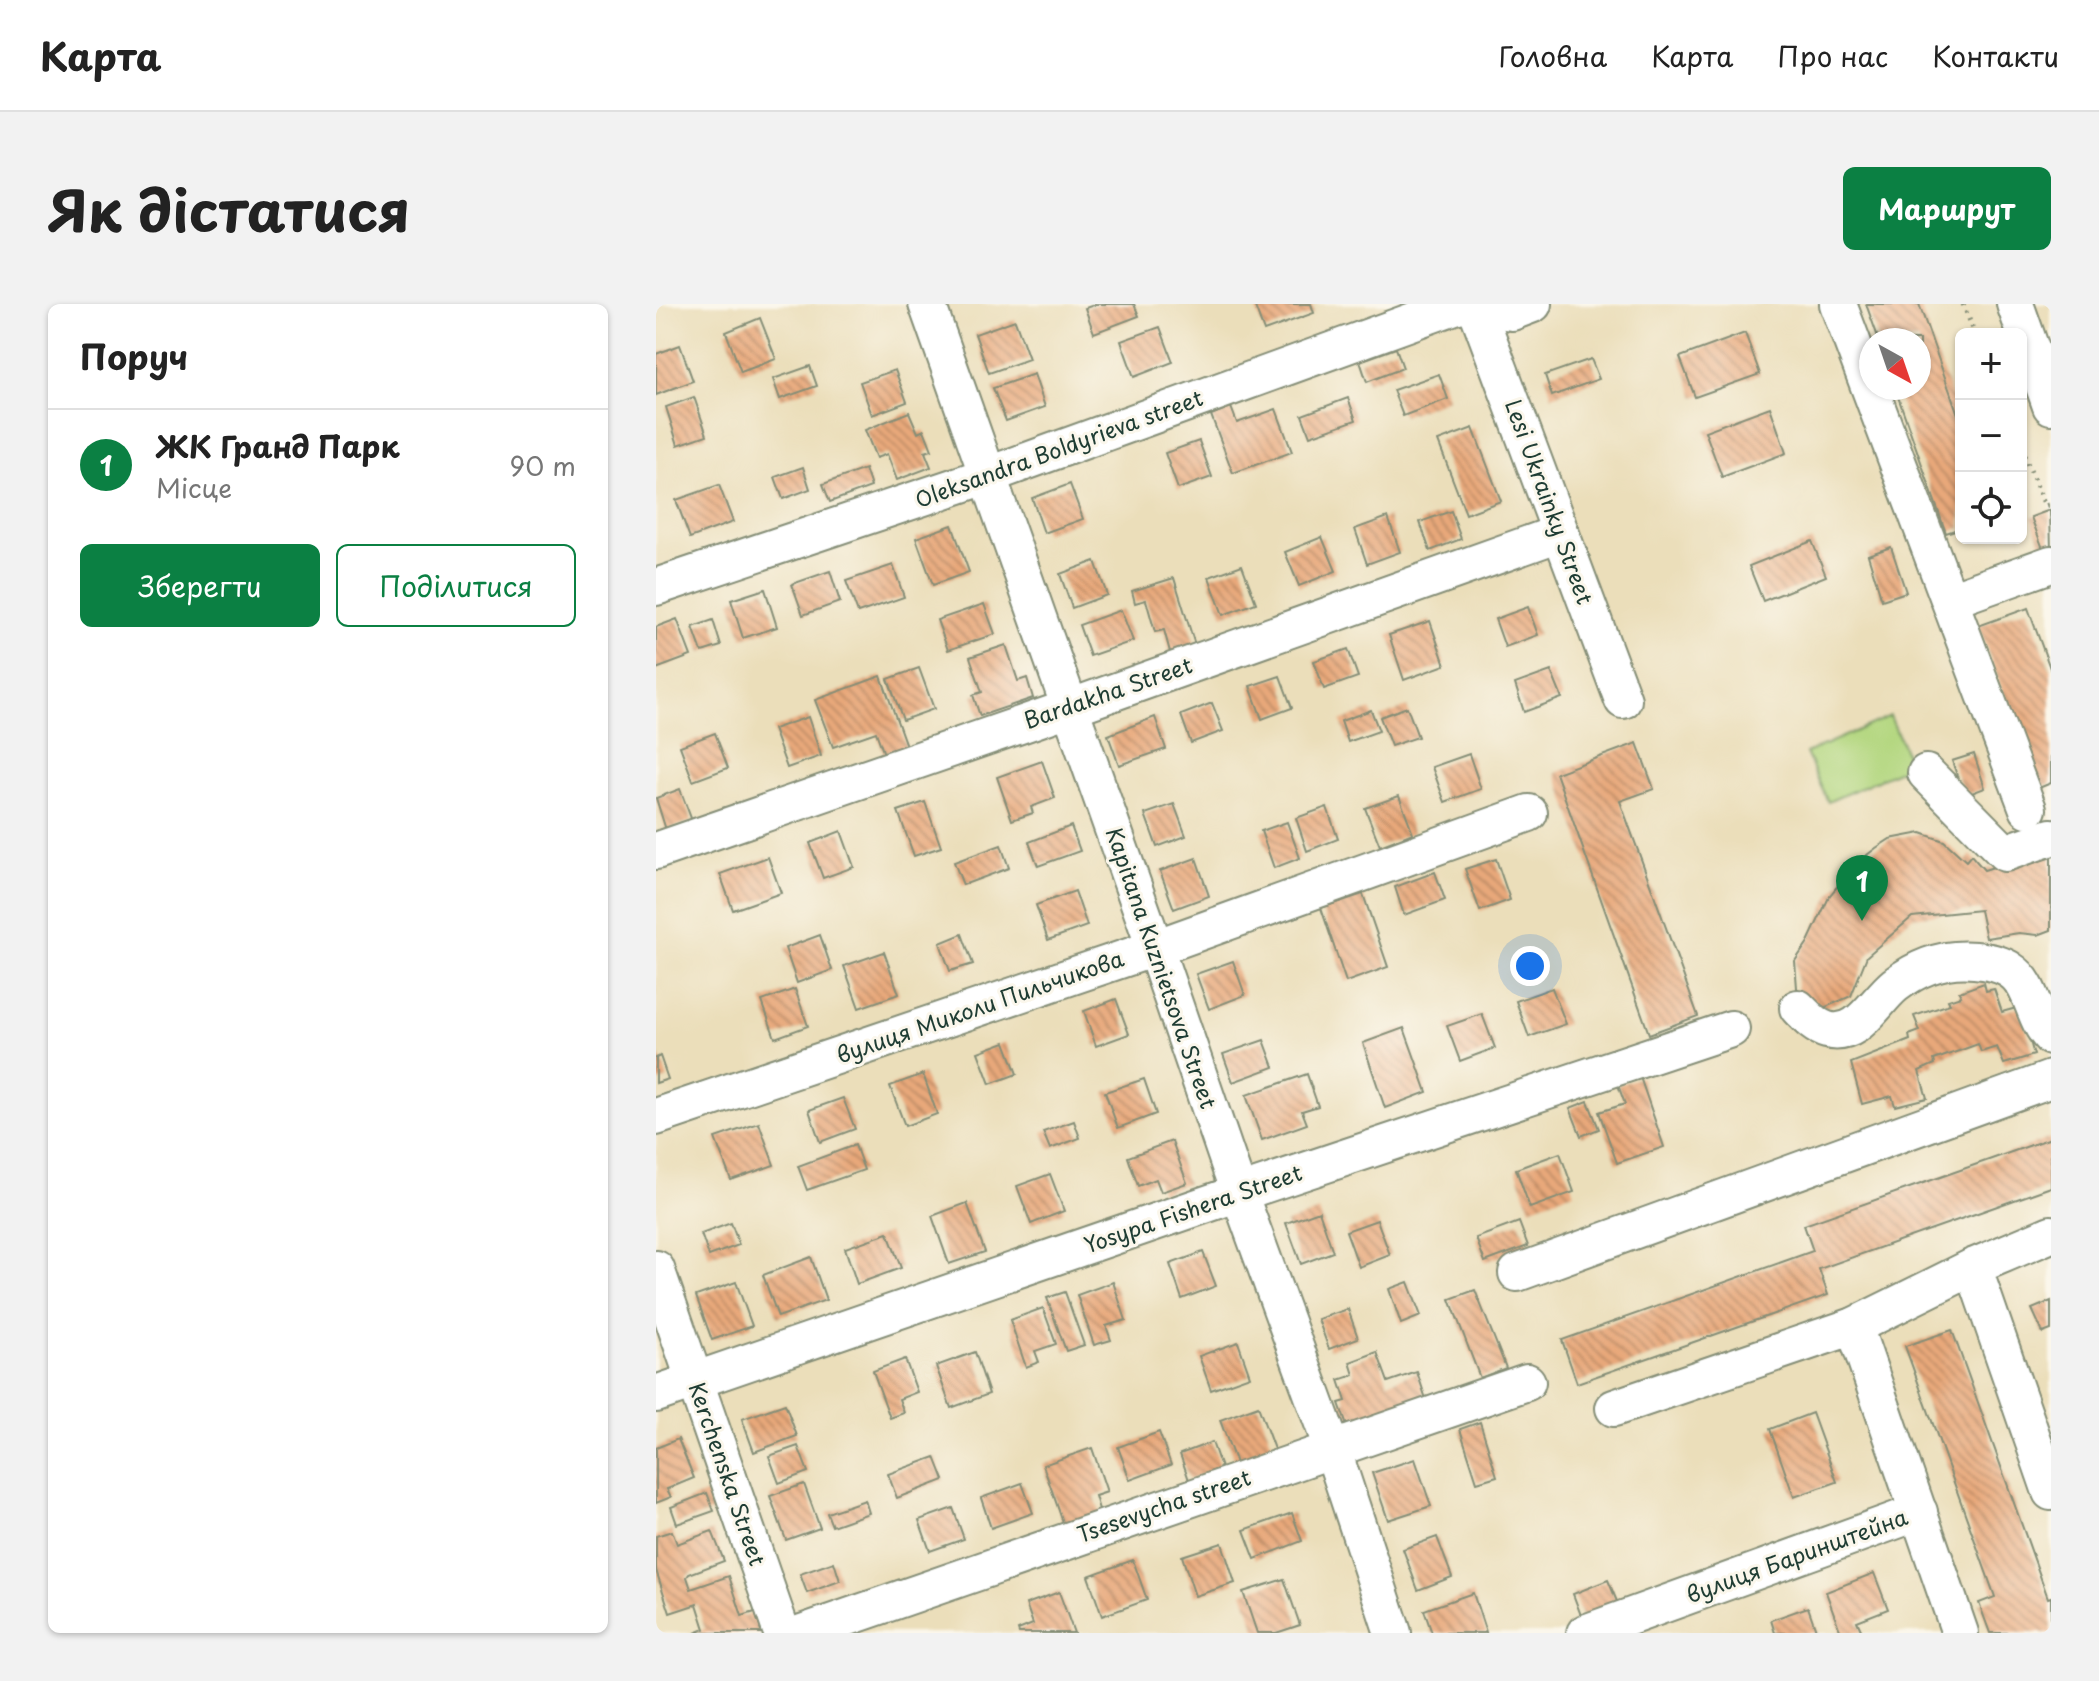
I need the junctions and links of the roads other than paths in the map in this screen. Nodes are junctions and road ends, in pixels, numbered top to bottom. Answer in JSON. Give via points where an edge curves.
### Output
{"nodes":[{"id":1,"x":927,"y":304,"type":"edge"},
{"id":2,"x":1533,"y":304,"type":"edge"},
{"id":3,"x":1838,"y":304,"type":"edge"},
{"id":4,"x":2015,"y":304,"type":"edge"},
{"id":5,"x":1476,"y":305,"type":"edge"},
{"id":6,"x":2051,"y":406,"type":"edge"},
{"id":7,"x":986,"y":476,"type":"junction"},
{"id":8,"x":1560,"y":533,"type":"junction"},
{"id":9,"x":2051,"y":564,"type":"edge"},
{"id":10,"x":656,"y":587,"type":"edge"},
{"id":11,"x":1950,"y":600,"type":"junction"},
{"id":12,"x":1623,"y":700,"type":"dead end"},
{"id":13,"x":1069,"y":708,"type":"junction"},
{"id":14,"x":1926,"y":773,"type":"dead end"},
{"id":15,"x":2028,"y":809,"type":"dead end"},
{"id":16,"x":1529,"y":813,"type":"dead end"},
{"id":17,"x":2051,"y":837,"type":"edge"},
{"id":18,"x":656,"y":851,"type":"edge"},
{"id":19,"x":1155,"y":948,"type":"junction"},
{"id":20,"x":1798,"y":1008,"type":"dead end"},
{"id":21,"x":1731,"y":1029,"type":"dead end"},
{"id":22,"x":2051,"y":1037,"type":"edge"},
{"id":23,"x":2051,"y":1079,"type":"edge"},
{"id":24,"x":656,"y":1117,"type":"edge"},
{"id":25,"x":1239,"y":1193,"type":"junction"},
{"id":26,"x":2051,"y":1234,"type":"edge"},
{"id":27,"x":1973,"y":1267,"type":"junction"},
{"id":28,"x":656,"y":1269,"type":"edge"},
{"id":29,"x":1517,"y":1273,"type":"dead end"},
{"id":30,"x":1854,"y":1326,"type":"junction"},
{"id":31,"x":695,"y":1380,"type":"junction"},
{"id":32,"x":1527,"y":1382,"type":"dead end"},
{"id":33,"x":656,"y":1394,"type":"edge"},
{"id":34,"x":1614,"y":1408,"type":"dead end"},
{"id":35,"x":1332,"y":1448,"type":"junction"},
{"id":36,"x":2051,"y":1492,"type":"edge"},
{"id":37,"x":1919,"y":1512,"type":"junction"},
{"id":38,"x":782,"y":1633,"type":"edge"},
{"id":39,"x":802,"y":1633,"type":"edge"},
{"id":40,"x":1393,"y":1633,"type":"edge"},
{"id":41,"x":1585,"y":1633,"type":"edge"},
{"id":42,"x":1960,"y":1633,"type":"edge"}],
"edges":[{"from":1,"to":7,"type":"street","name":"Kapitana Kuznietsova Street"},
{"from":2,"to":5,"type":"street","name":"Oleksandra Boldyrieva street","via":[[1512,312]]},
{"from":3,"to":11,"type":"street"},
{"from":4,"to":6,"type":"street"},
{"from":5,"to":7,"type":"street","name":"Oleksandra Boldyrieva street","via":[[1460,304]]},
{"from":5,"to":8,"type":"street","name":"Lesi Ukrainky Street"},
{"from":7,"to":10,"type":"street","name":"Oleksandra Boldyrieva street"},
{"from":7,"to":13,"type":"street","name":"Kapitana Kuznietsova Street"},
{"from":8,"to":12,"type":"street","name":"Lesi Ukrainky Street"},
{"from":8,"to":13,"type":"street","name":"Bardakha Street"},
{"from":9,"to":11,"type":"street"},
{"from":11,"to":15,"type":"street"},
{"from":13,"to":18,"type":"street","name":"Bardakha Street"},
{"from":13,"to":19,"type":"street","name":"Kapitana Kuznietsova Street"},
{"from":14,"to":17,"type":"street","via":[[2005,853]]},
{"from":16,"to":19,"type":"street","name":"вулиця Миколи Пильчикова"},
{"from":19,"to":24,"type":"street","name":"вулиця Миколи Пильчикова"},
{"from":19,"to":25,"type":"street","name":"Kapitana Kuznietsova Street"},
{"from":20,"to":22,"type":"street","via":[[1828,1031],[1848,1029],[1892,987],[1923,967],[1958,958],[2011,970]]},
{"from":21,"to":25,"type":"street","name":"Yosypa Fishera Street"},
{"from":23,"to":29,"type":"street"},
{"from":25,"to":31,"type":"street","name":"Yosypa Fishera Street"},
{"from":25,"to":35,"type":"street","name":"Kapitana Kuznietsova Street"},
{"from":26,"to":27,"type":"street"},
{"from":27,"to":30,"type":"street"},
{"from":27,"to":36,"type":"street"},
{"from":28,"to":31,"type":"street","name":"Kerchenska Street"},
{"from":30,"to":34,"type":"street"},
{"from":30,"to":37,"type":"street"},
{"from":31,"to":33,"type":"street","name":"Yosypa Fishera Street"},
{"from":31,"to":38,"type":"street","name":"Kerchenska Street"},
{"from":32,"to":35,"type":"street","name":"Tsesevycha street"},
{"from":35,"to":39,"type":"street","name":"Tsesevycha street"},
{"from":35,"to":40,"type":"street","name":"Kapitana Kuznietsova Street"},
{"from":37,"to":41,"type":"street","name":"вулиця Баринштейна"},
{"from":37,"to":42,"type":"street"}]}
